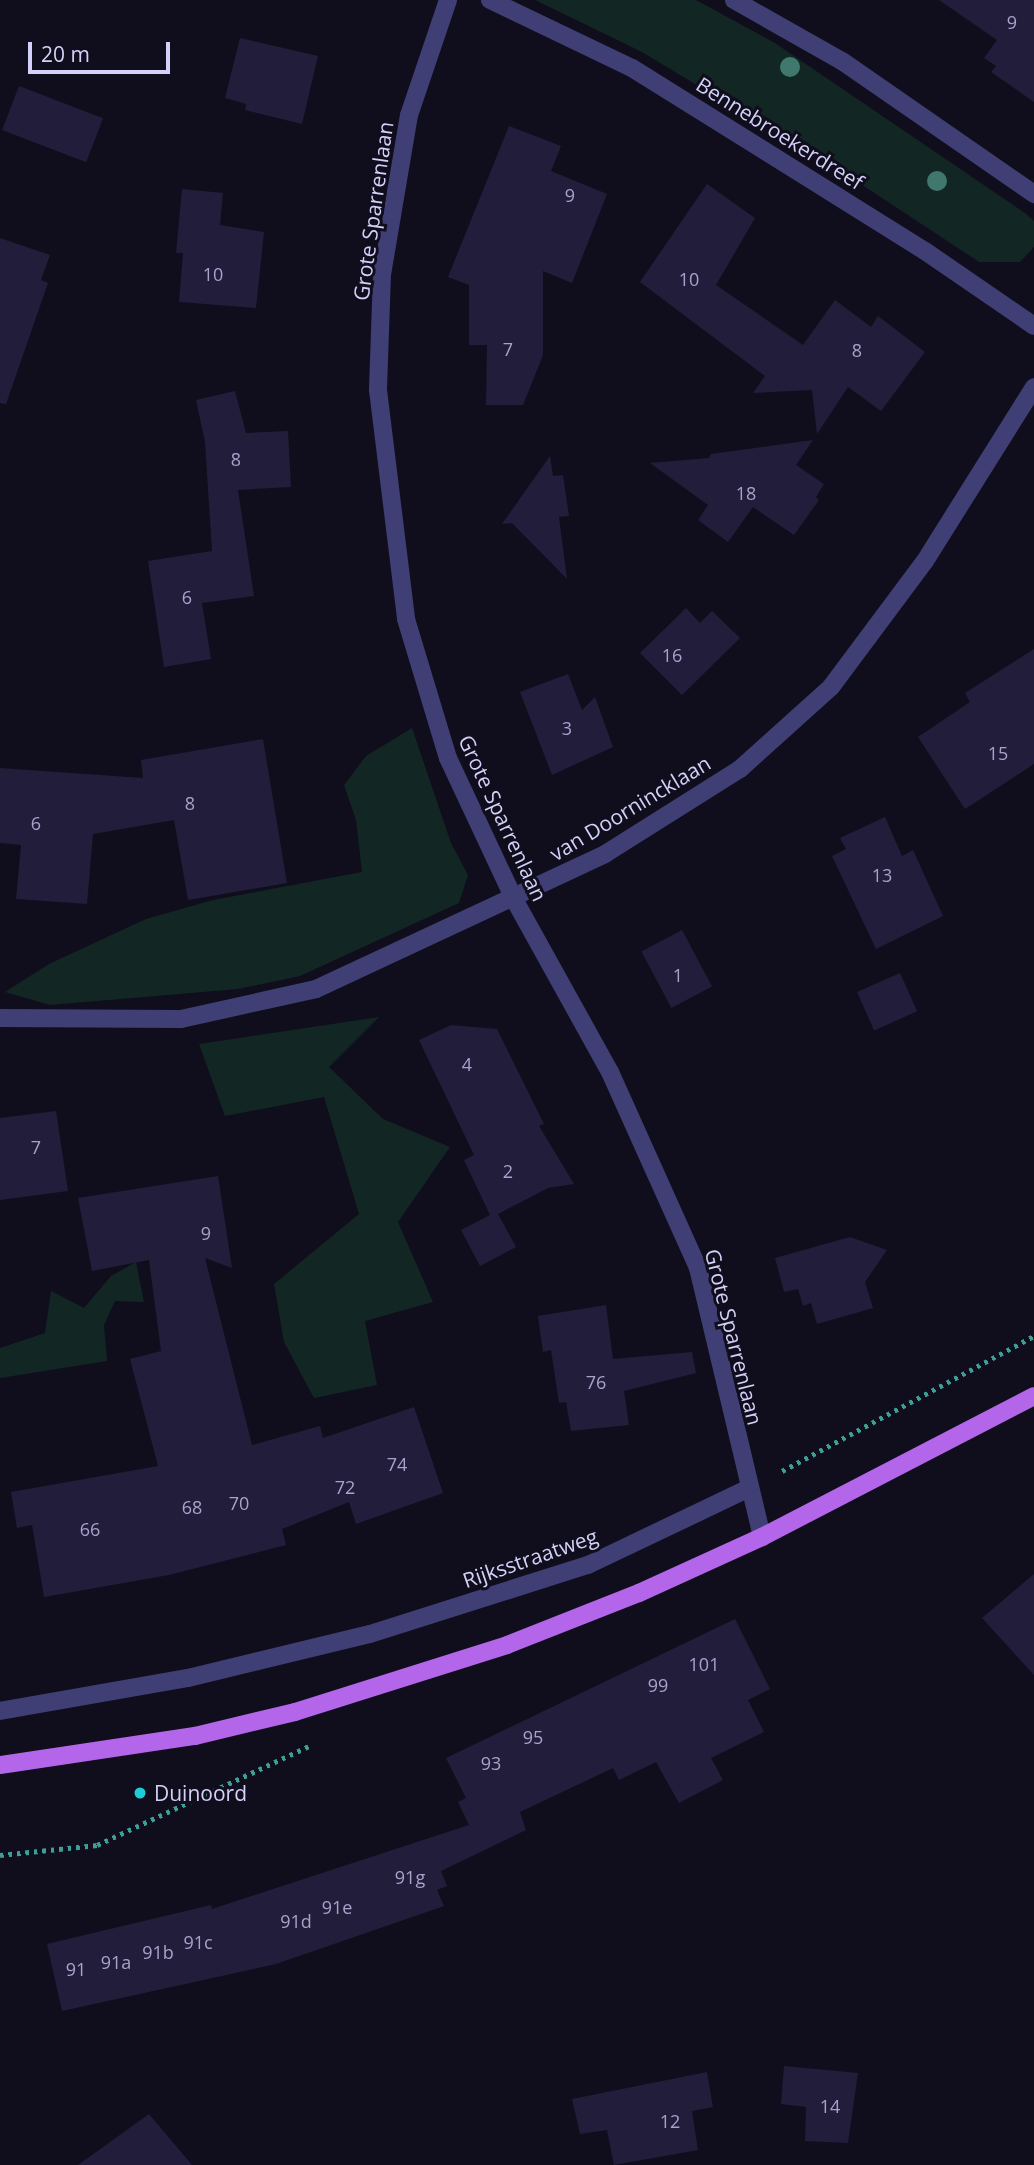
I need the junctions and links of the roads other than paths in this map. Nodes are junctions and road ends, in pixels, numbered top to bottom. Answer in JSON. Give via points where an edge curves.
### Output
{"nodes":[{"id":1,"x":448,"y":0,"type":"edge"},
{"id":2,"x":490,"y":0,"type":"edge"},
{"id":3,"x":734,"y":0,"type":"edge"},
{"id":4,"x":1034,"y":194,"type":"edge"},
{"id":5,"x":1034,"y":326,"type":"edge"},
{"id":6,"x":1034,"y":387,"type":"edge"},
{"id":7,"x":514,"y":900,"type":"junction"},
{"id":8,"x":0,"y":1018,"type":"edge"},
{"id":9,"x":1034,"y":1396,"type":"edge"},
{"id":10,"x":747,"y":1489,"type":"junction"},
{"id":11,"x":762,"y":1537,"type":"junction"},
{"id":12,"x":0,"y":1711,"type":"edge"},
{"id":13,"x":0,"y":1765,"type":"edge"}],
"edges":[{"from":1,"to":7,"type":"street","name":"Grote Sparrenlaan","via":[[409,116],[382,274],[378,390],[406,619],[448,758]]},
{"from":2,"to":5,"type":"street","name":"Bennebroekerdreef","via":[[632,68],[925,251]]},
{"from":3,"to":4,"type":"street","via":[[842,61]]},
{"from":6,"to":7,"type":"street","name":"van Doornincklaan","via":[[925,561],[831,687],[740,769],[605,854]]},
{"from":7,"to":8,"type":"street","name":"van Doornincklaan","via":[[316,989],[181,1018]]},
{"from":7,"to":10,"type":"street","name":"Grote Sparrenlaan","via":[[610,1072],[698,1268]]},
{"from":9,"to":11,"type":"main road"},
{"from":10,"to":11,"type":"street","name":"Grote Sparrenlaan"},
{"from":10,"to":12,"type":"street","name":"Rijksstraatweg","via":[[589,1565],[370,1634],[188,1678]]},
{"from":11,"to":13,"type":"main road","via":[[639,1593],[507,1645],[295,1712],[195,1736]]}]}
